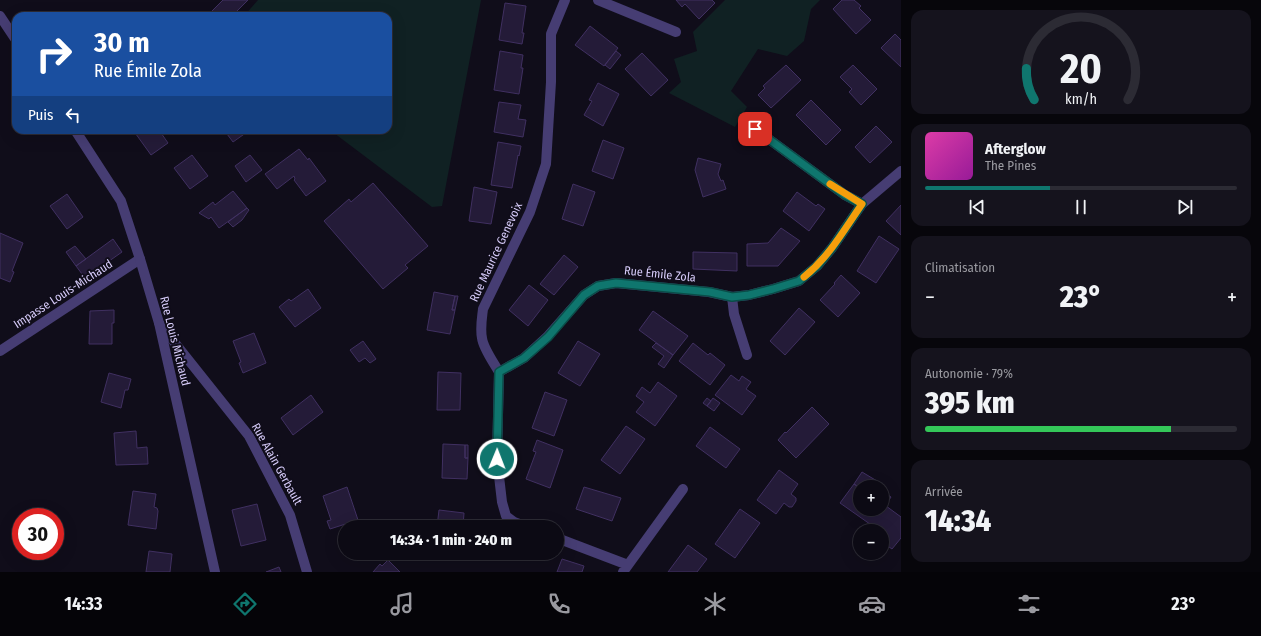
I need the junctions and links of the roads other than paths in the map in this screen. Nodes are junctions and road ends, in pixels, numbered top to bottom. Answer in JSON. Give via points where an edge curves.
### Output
{"nodes":[{"id":1,"x":565,"y":0,"type":"edge"},
{"id":2,"x":598,"y":0,"type":"edge"},
{"id":3,"x":0,"y":16,"type":"edge"},
{"id":4,"x":676,"y":32,"type":"dead end"},
{"id":5,"x":12,"y":34,"type":"edge"},
{"id":6,"x":755,"y":129,"type":"dead end"},
{"id":7,"x":78,"y":134,"type":"edge"},
{"id":8,"x":901,"y":171,"type":"edge"},
{"id":9,"x":862,"y":204,"type":"junction"},
{"id":10,"x":140,"y":260,"type":"junction"},
{"id":11,"x":732,"y":297,"type":"junction"},
{"id":12,"x":159,"y":323,"type":"junction"},
{"id":13,"x":0,"y":351,"type":"edge"},
{"id":14,"x":747,"y":354,"type":"dead end"},
{"id":15,"x":499,"y":372,"type":"junction"},
{"id":16,"x":683,"y":489,"type":"dead end"},
{"id":17,"x":511,"y":520,"type":"edge"},
{"id":18,"x":564,"y":541,"type":"edge"},
{"id":19,"x":626,"y":568,"type":"edge"},
{"id":20,"x":215,"y":572,"type":"edge"},
{"id":21,"x":307,"y":572,"type":"edge"}],
"edges":[{"from":1,"to":15,"type":"street","name":"Rue Maurice Genevoix","via":[[550,34],[551,82],[546,164],[530,212],[483,309],[482,339]]},
{"from":2,"to":4,"type":"street"},
{"from":3,"to":5,"type":"street"},
{"from":6,"to":9,"type":"street","via":[[845,195]]},
{"from":7,"to":10,"type":"street","name":"Rue Louis Michaud","via":[[121,201]]},
{"from":8,"to":9,"type":"street","name":"Rue Émile Zola"},
{"from":9,"to":11,"type":"street","name":"Rue Émile Zola","via":[[832,248],[817,266],[799,281]]},
{"from":10,"to":12,"type":"street","name":"Rue Louis Michaud"},
{"from":10,"to":13,"type":"street","name":"Impasse Louis-Michaud"},
{"from":11,"to":14,"type":"street","via":[[734,314]]},
{"from":11,"to":15,"type":"street","name":"Rue Émile Zola","via":[[710,292],[616,283],[598,286],[584,295],[548,337],[524,358]]},
{"from":12,"to":20,"type":"street","name":"Rue Louis Michaud"},
{"from":12,"to":21,"type":"street","name":"Rue Alain Gerbault","via":[[249,436],[290,516]]},
{"from":15,"to":17,"type":"street","via":[[497,459],[502,502],[506,516]]},
{"from":16,"to":19,"type":"street"},
{"from":18,"to":19,"type":"street"}]}
